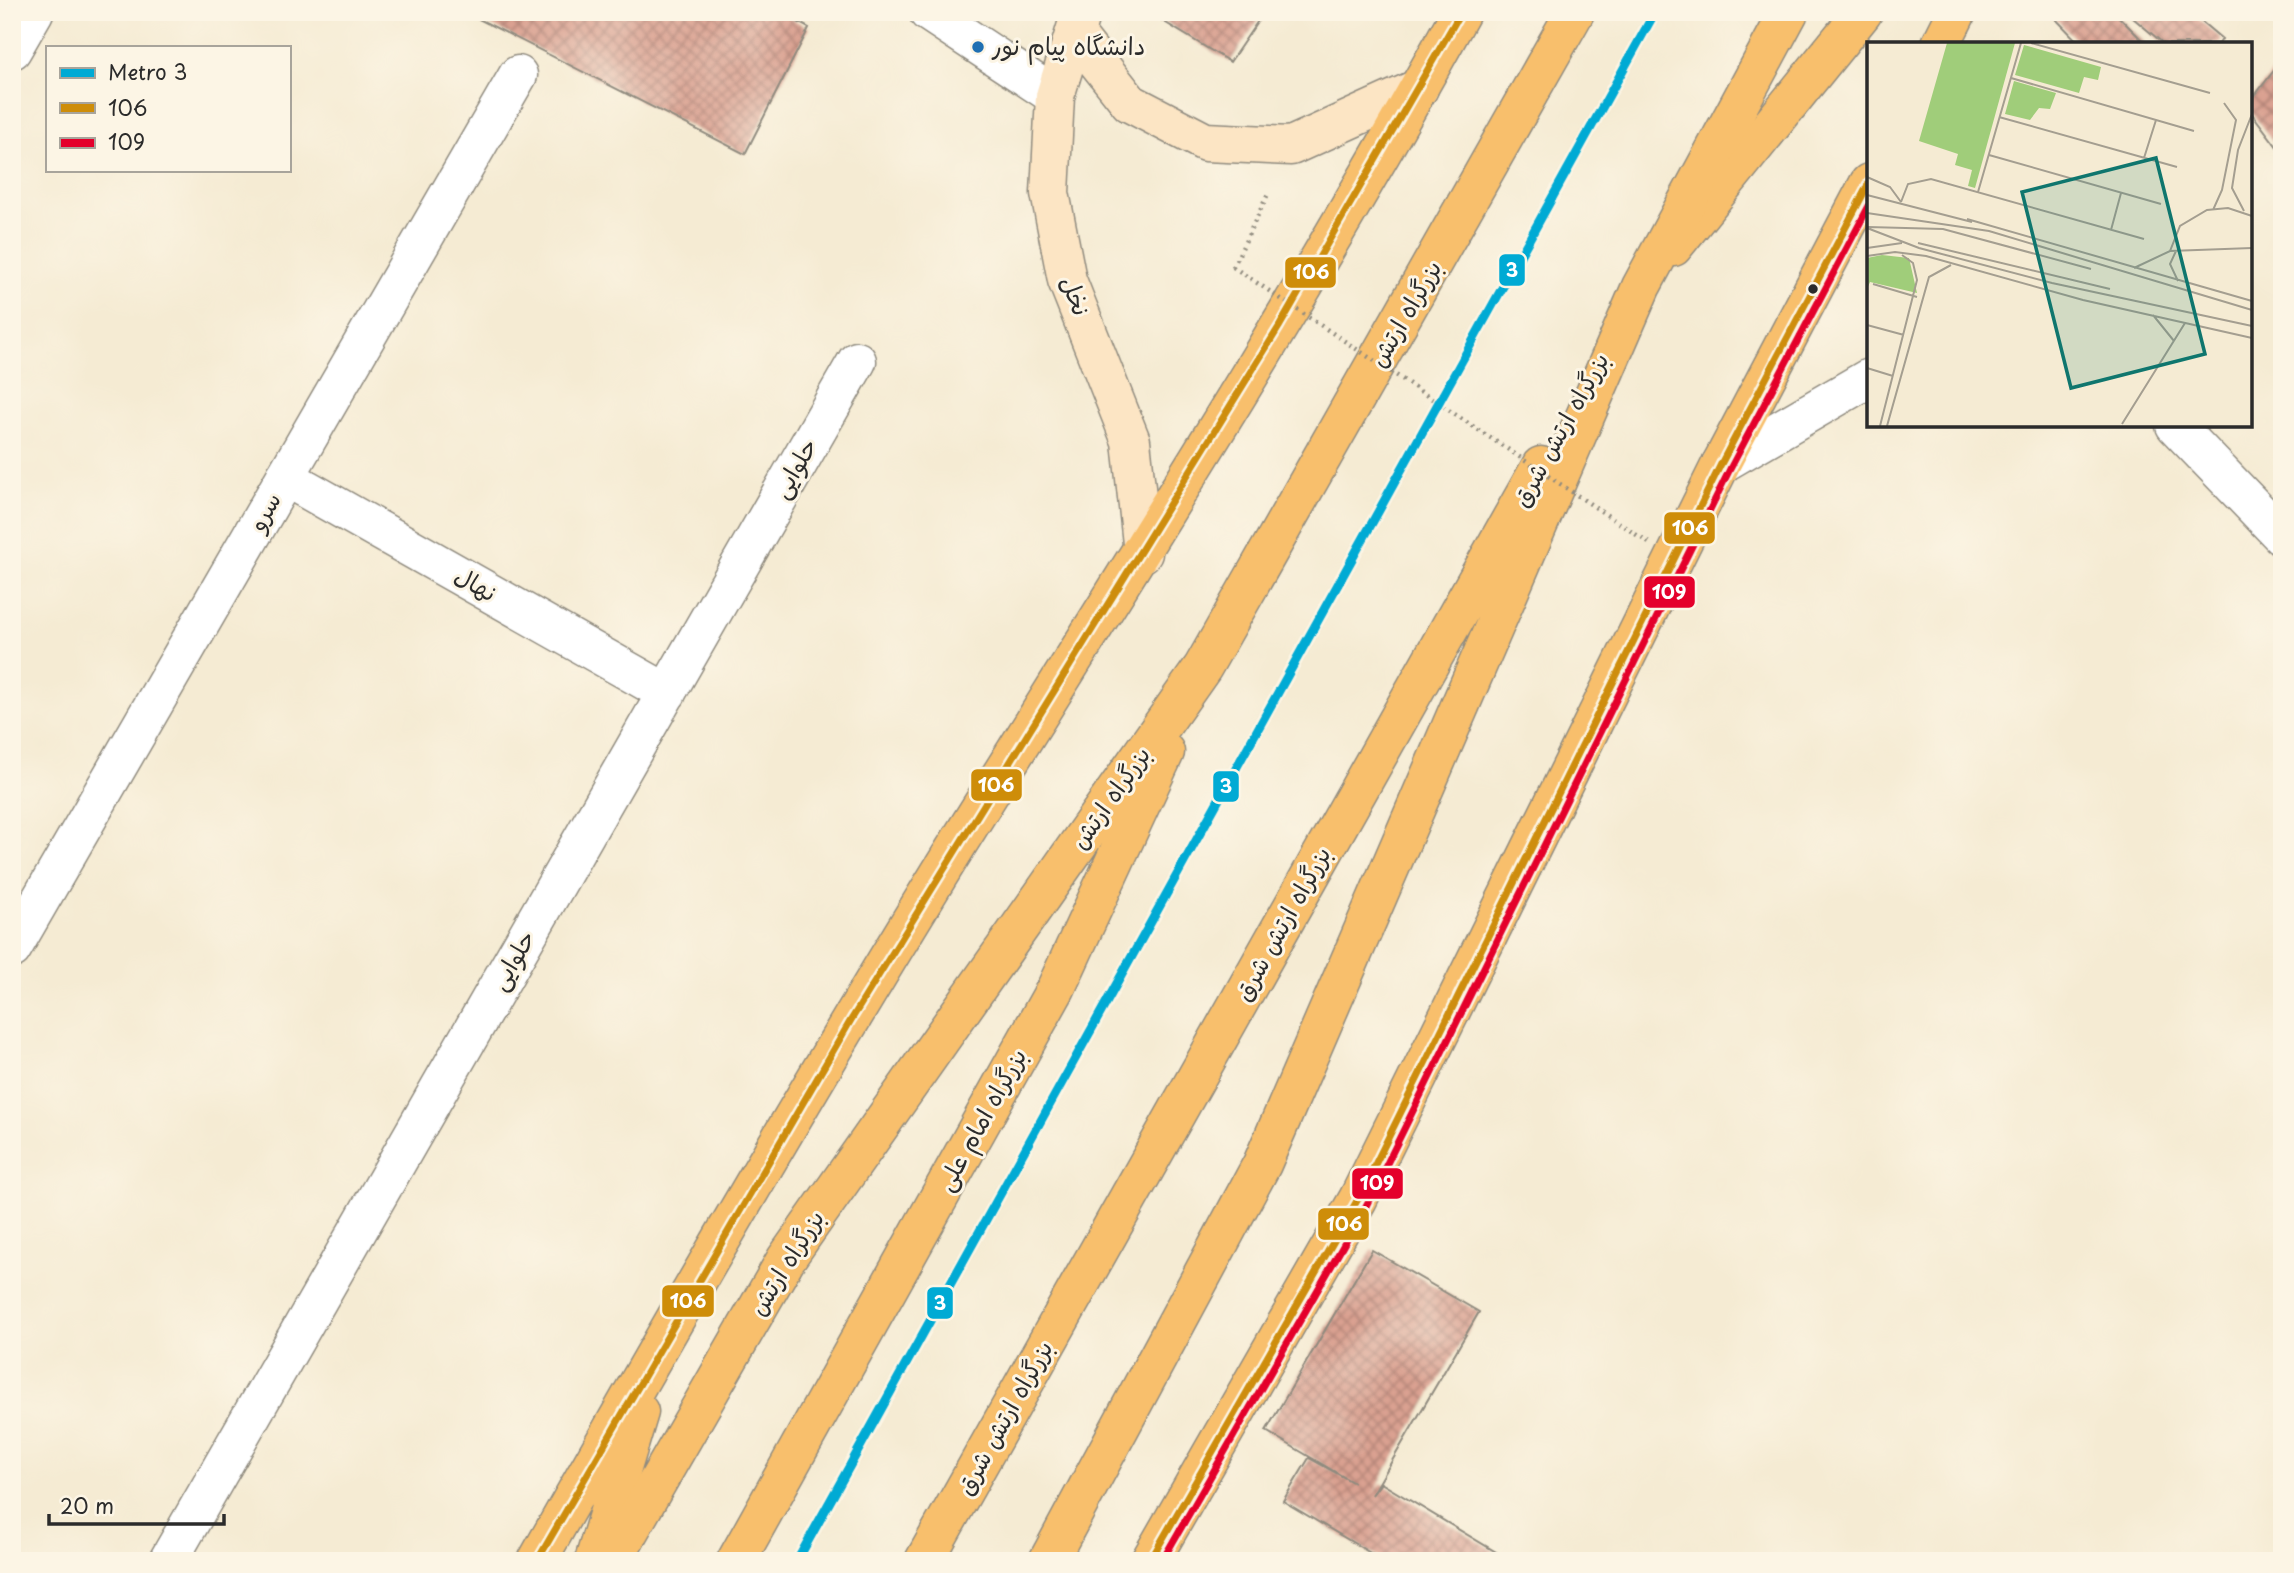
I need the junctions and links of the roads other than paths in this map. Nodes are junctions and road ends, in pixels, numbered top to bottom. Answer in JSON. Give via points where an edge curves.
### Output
{"nodes":[{"id":1,"x":34,"y":12,"type":"edge"},
{"id":2,"x":928,"y":12,"type":"edge"},
{"id":3,"x":1461,"y":12,"type":"edge"},
{"id":4,"x":1575,"y":12,"type":"edge"},
{"id":5,"x":1789,"y":12,"type":"edge"},
{"id":6,"x":1863,"y":12,"type":"edge"},
{"id":7,"x":1957,"y":12,"type":"edge"},
{"id":8,"x":1079,"y":24,"type":"edge"},
{"id":9,"x":1942,"y":42,"type":"edge"},
{"id":10,"x":12,"y":50,"type":"edge"},
{"id":11,"x":517,"y":75,"type":"dead end"},
{"id":12,"x":1419,"y":88,"type":"junction"},
{"id":13,"x":1055,"y":96,"type":"junction"},
{"id":14,"x":1867,"y":187,"type":"edge"},
{"id":15,"x":1641,"y":287,"type":"junction"},
{"id":16,"x":858,"y":361,"type":"dead end"},
{"id":17,"x":1867,"y":378,"type":"edge"},
{"id":18,"x":2177,"y":427,"type":"edge"},
{"id":19,"x":1721,"y":464,"type":"junction"},
{"id":20,"x":285,"y":477,"type":"junction"},
{"id":21,"x":2282,"y":536,"type":"edge"},
{"id":22,"x":1143,"y":553,"type":"junction"},
{"id":23,"x":1203,"y":667,"type":"junction"},
{"id":24,"x":667,"y":693,"type":"junction"},
{"id":25,"x":12,"y":949,"type":"edge"},
{"id":26,"x":657,"y":1349,"type":"junction"},
{"id":27,"x":168,"y":1561,"type":"edge"},
{"id":28,"x":537,"y":1561,"type":"edge"},
{"id":29,"x":594,"y":1561,"type":"edge"},
{"id":30,"x":612,"y":1561,"type":"edge"},
{"id":31,"x":736,"y":1561,"type":"edge"},
{"id":32,"x":924,"y":1561,"type":"edge"},
{"id":33,"x":1048,"y":1561,"type":"edge"},
{"id":34,"x":1150,"y":1561,"type":"edge"}],
"edges":[{"from":1,"to":10,"type":"street"},
{"from":2,"to":13,"type":"street"},
{"from":3,"to":12,"type":"main road"},
{"from":4,"to":23,"type":"main road","name":"بزرگراه ارتش"},
{"from":5,"to":15,"type":"main road"},
{"from":6,"to":15,"type":"main road"},
{"from":7,"to":9,"type":"main road"},
{"from":8,"to":12,"type":"main road","name":"نخل","via":[[1130,103],[1205,142],[1291,146]]},
{"from":8,"to":13,"type":"main road","name":"نخل"},
{"from":11,"to":20,"type":"street","name":"سرو"},
{"from":12,"to":22,"type":"main road"},
{"from":13,"to":22,"type":"main road","name":"نخل","via":[[1050,193],[1067,280],[1131,441]]},
{"from":14,"to":19,"type":"main road"},
{"from":15,"to":32,"type":"main road","name":"بزرگراه ارتش شرق"},
{"from":15,"to":33,"type":"main road","via":[[1262,1164]]},
{"from":16,"to":24,"type":"street","name":"حلوایی"},
{"from":17,"to":19,"type":"street"},
{"from":18,"to":21,"type":"street"},
{"from":19,"to":34,"type":"main road","via":[[1358,1199]]},
{"from":20,"to":24,"type":"street","name":"نهال"},
{"from":20,"to":25,"type":"street","name":"سرو"},
{"from":22,"to":26,"type":"main road","via":[[958,844]]},
{"from":23,"to":30,"type":"main road","name":"بزرگراه ارتش","via":[[786,1259]]},
{"from":23,"to":31,"type":"main road","name":"بزرگراه امام علی","via":[[1056,988]]},
{"from":24,"to":27,"type":"street","name":"حلوایی"},
{"from":26,"to":28,"type":"main road"},
{"from":26,"to":29,"type":"main road"}]}
